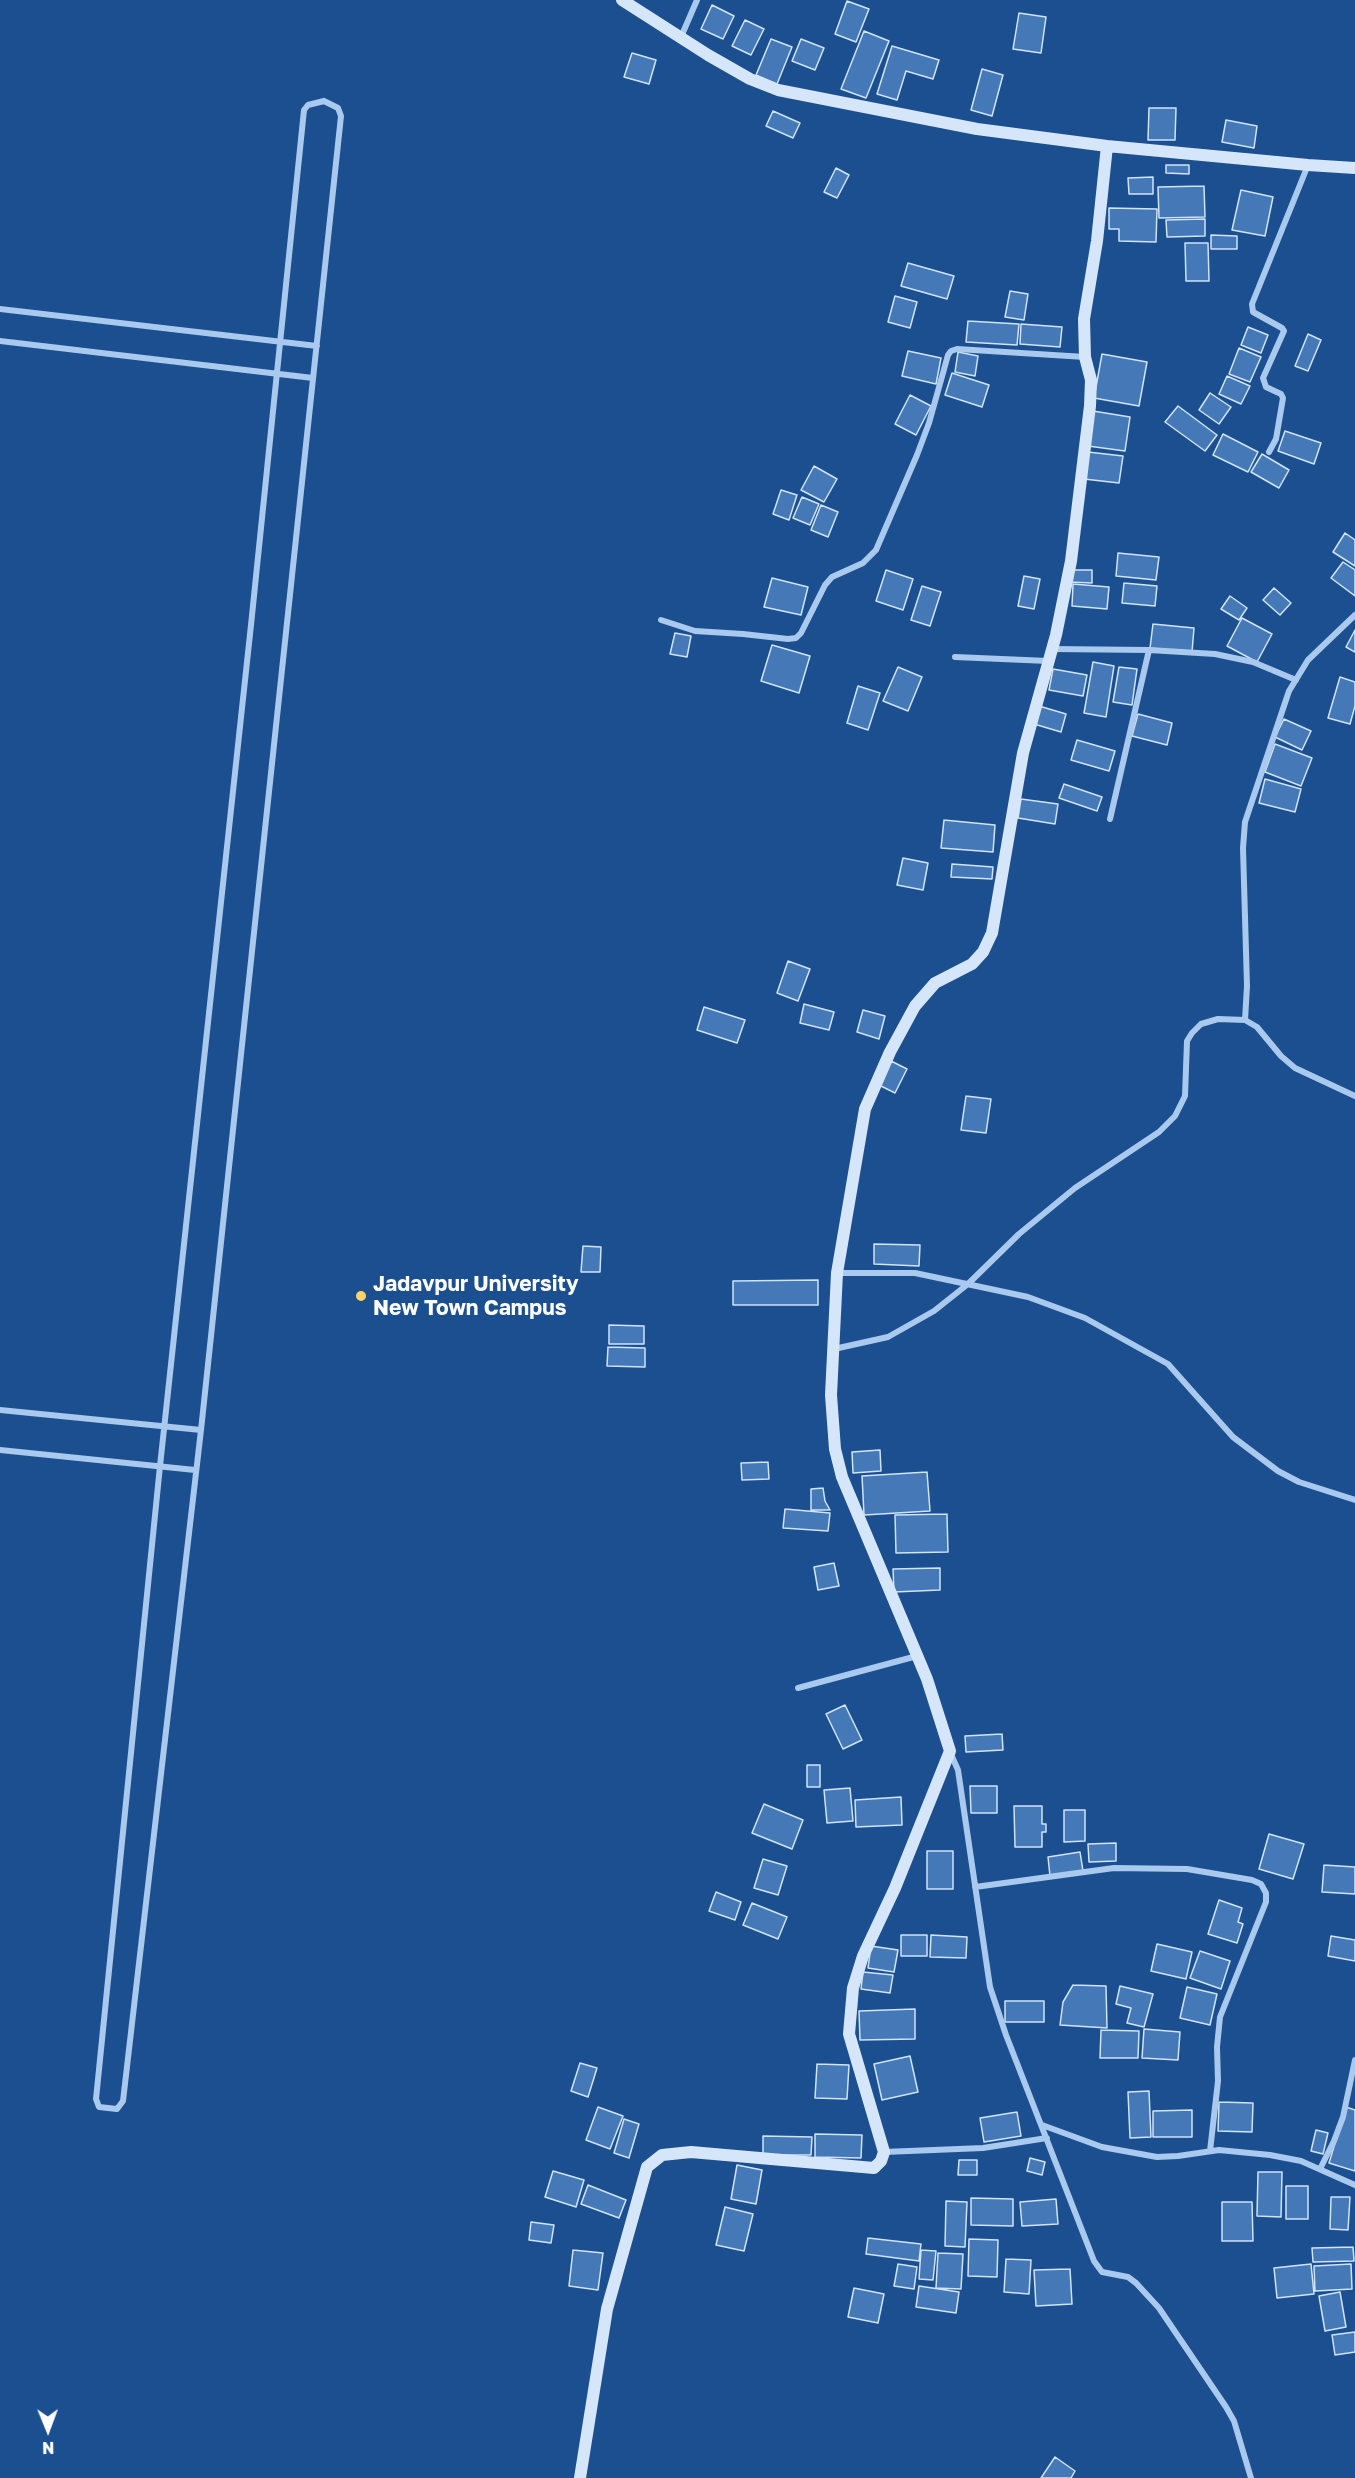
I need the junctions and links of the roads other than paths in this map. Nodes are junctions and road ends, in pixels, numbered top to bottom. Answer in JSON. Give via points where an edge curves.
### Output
{"nodes":[{"id":1,"x":697,"y":0,"type":"edge"},
{"id":2,"x":628,"y":1,"type":"edge"},
{"id":3,"x":681,"y":37,"type":"junction"},
{"id":4,"x":1107,"y":146,"type":"junction"},
{"id":5,"x":1308,"y":165,"type":"junction"},
{"id":6,"x":1355,"y":168,"type":"edge"},
{"id":7,"x":0,"y":309,"type":"edge"},
{"id":8,"x":0,"y":341,"type":"edge"},
{"id":9,"x":280,"y":342,"type":"junction"},
{"id":10,"x":317,"y":346,"type":"junction"},
{"id":11,"x":1084,"y":357,"type":"junction"},
{"id":12,"x":277,"y":374,"type":"junction"},
{"id":13,"x":313,"y":378,"type":"junction"},
{"id":14,"x":1269,"y":452,"type":"dead end"},
{"id":15,"x":1355,"y":615,"type":"edge"},
{"id":16,"x":661,"y":620,"type":"dead end"},
{"id":17,"x":1149,"y":650,"type":"junction"},
{"id":18,"x":1050,"y":655,"type":"junction"},
{"id":19,"x":955,"y":657,"type":"dead end"},
{"id":20,"x":1296,"y":680,"type":"junction"},
{"id":21,"x":1110,"y":819,"type":"dead end"},
{"id":22,"x":1245,"y":1020,"type":"junction"},
{"id":23,"x":1355,"y":1096,"type":"edge"},
{"id":24,"x":837,"y":1273,"type":"junction"},
{"id":25,"x":968,"y":1284,"type":"junction"},
{"id":26,"x":833,"y":1349,"type":"junction"},
{"id":27,"x":0,"y":1410,"type":"edge"},
{"id":28,"x":166,"y":1428,"type":"junction"},
{"id":29,"x":201,"y":1430,"type":"junction"},
{"id":30,"x":0,"y":1450,"type":"edge"},
{"id":31,"x":160,"y":1466,"type":"junction"},
{"id":32,"x":195,"y":1470,"type":"junction"},
{"id":33,"x":1355,"y":1500,"type":"edge"},
{"id":34,"x":917,"y":1656,"type":"junction"},
{"id":35,"x":798,"y":1688,"type":"dead end"},
{"id":36,"x":950,"y":1751,"type":"junction"},
{"id":37,"x":975,"y":1887,"type":"junction"},
{"id":38,"x":1355,"y":2060,"type":"edge"},
{"id":39,"x":1042,"y":2125,"type":"junction"},
{"id":40,"x":1047,"y":2138,"type":"junction"},
{"id":41,"x":1210,"y":2151,"type":"junction"},
{"id":42,"x":884,"y":2152,"type":"junction"},
{"id":43,"x":1320,"y":2169,"type":"junction"},
{"id":44,"x":1355,"y":2186,"type":"edge"},
{"id":45,"x":580,"y":2478,"type":"edge"},
{"id":46,"x":1251,"y":2478,"type":"edge"}],
"edges":[{"from":1,"to":3,"type":"street"},
{"from":2,"to":3,"type":"street"},
{"from":3,"to":4,"type":"street","via":[[750,79],[778,90],[977,129]]},
{"from":4,"to":5,"type":"street"},
{"from":4,"to":11,"type":"street","via":[[1084,319]]},
{"from":5,"to":6,"type":"street"},
{"from":5,"to":14,"type":"street","via":[[1252,304],[1253,312],[1284,331],[1263,378],[1266,387],[1283,398],[1276,439]]},
{"from":7,"to":9,"type":"street"},
{"from":8,"to":12,"type":"street"},
{"from":9,"to":10,"type":"street"},
{"from":9,"to":10,"type":"street","via":[[304,110],[324,101],[338,108],[341,116]]},
{"from":9,"to":12,"type":"street"},
{"from":10,"to":13,"type":"street"},
{"from":11,"to":16,"type":"street","via":[[951,351],[921,444],[876,550],[863,563],[832,577],[796,638],[695,631]]},
{"from":11,"to":18,"type":"street","via":[[1091,380],[1090,406],[1071,561]]},
{"from":12,"to":13,"type":"street"},
{"from":12,"to":28,"type":"street"},
{"from":13,"to":29,"type":"street"},
{"from":15,"to":20,"type":"street","via":[[1308,660]]},
{"from":17,"to":18,"type":"street"},
{"from":17,"to":20,"type":"street","via":[[1215,654],[1253,662]]},
{"from":17,"to":21,"type":"street"},
{"from":18,"to":19,"type":"street"},
{"from":18,"to":24,"type":"street","via":[[1023,753],[992,933],[972,964],[935,983],[915,1006],[890,1052],[865,1109]]},
{"from":20,"to":22,"type":"street","via":[[1245,822]]},
{"from":22,"to":23,"type":"street","via":[[1257,1027],[1295,1068]]},
{"from":22,"to":25,"type":"street","via":[[1218,1018],[1192,1033],[1187,1041],[1185,1096],[1175,1116],[1159,1132],[1075,1188],[1019,1234]]},
{"from":24,"to":25,"type":"street","via":[[915,1273]]},
{"from":24,"to":26,"type":"street"},
{"from":25,"to":26,"type":"street","via":[[934,1311],[888,1336]]},
{"from":25,"to":33,"type":"street","via":[[1028,1297],[1119,1335],[1168,1364],[1233,1437],[1278,1470],[1299,1482]]},
{"from":26,"to":34,"type":"street","via":[[831,1395],[835,1449],[842,1477]]},
{"from":27,"to":28,"type":"street"},
{"from":28,"to":29,"type":"street"},
{"from":28,"to":31,"type":"street"},
{"from":29,"to":32,"type":"street"},
{"from":30,"to":31,"type":"street"},
{"from":31,"to":32,"type":"street"},
{"from":31,"to":32,"type":"street","via":[[96,2099],[99,2107],[117,2109],[123,2101]]},
{"from":34,"to":35,"type":"street"},
{"from":34,"to":36,"type":"street"},
{"from":36,"to":37,"type":"street","via":[[958,1770]]},
{"from":36,"to":42,"type":"street","via":[[853,1988],[849,2034]]},
{"from":37,"to":39,"type":"street","via":[[990,1987]]},
{"from":37,"to":41,"type":"street","via":[[1114,1868],[1187,1869],[1261,1884],[1266,1902],[1220,2017]]},
{"from":38,"to":43,"type":"street","via":[[1343,2117]]},
{"from":39,"to":40,"type":"street"},
{"from":39,"to":41,"type":"street","via":[[1102,2147],[1132,2153],[1168,2157]]},
{"from":40,"to":42,"type":"street","via":[[983,2148]]},
{"from":40,"to":46,"type":"street","via":[[1094,2261],[1105,2274],[1136,2283],[1160,2308],[1226,2407]]},
{"from":41,"to":43,"type":"street","via":[[1270,2155]]},
{"from":42,"to":45,"type":"street","via":[[874,2168],[691,2152],[662,2155],[647,2167],[608,2309]]},
{"from":43,"to":44,"type":"street"}]}
